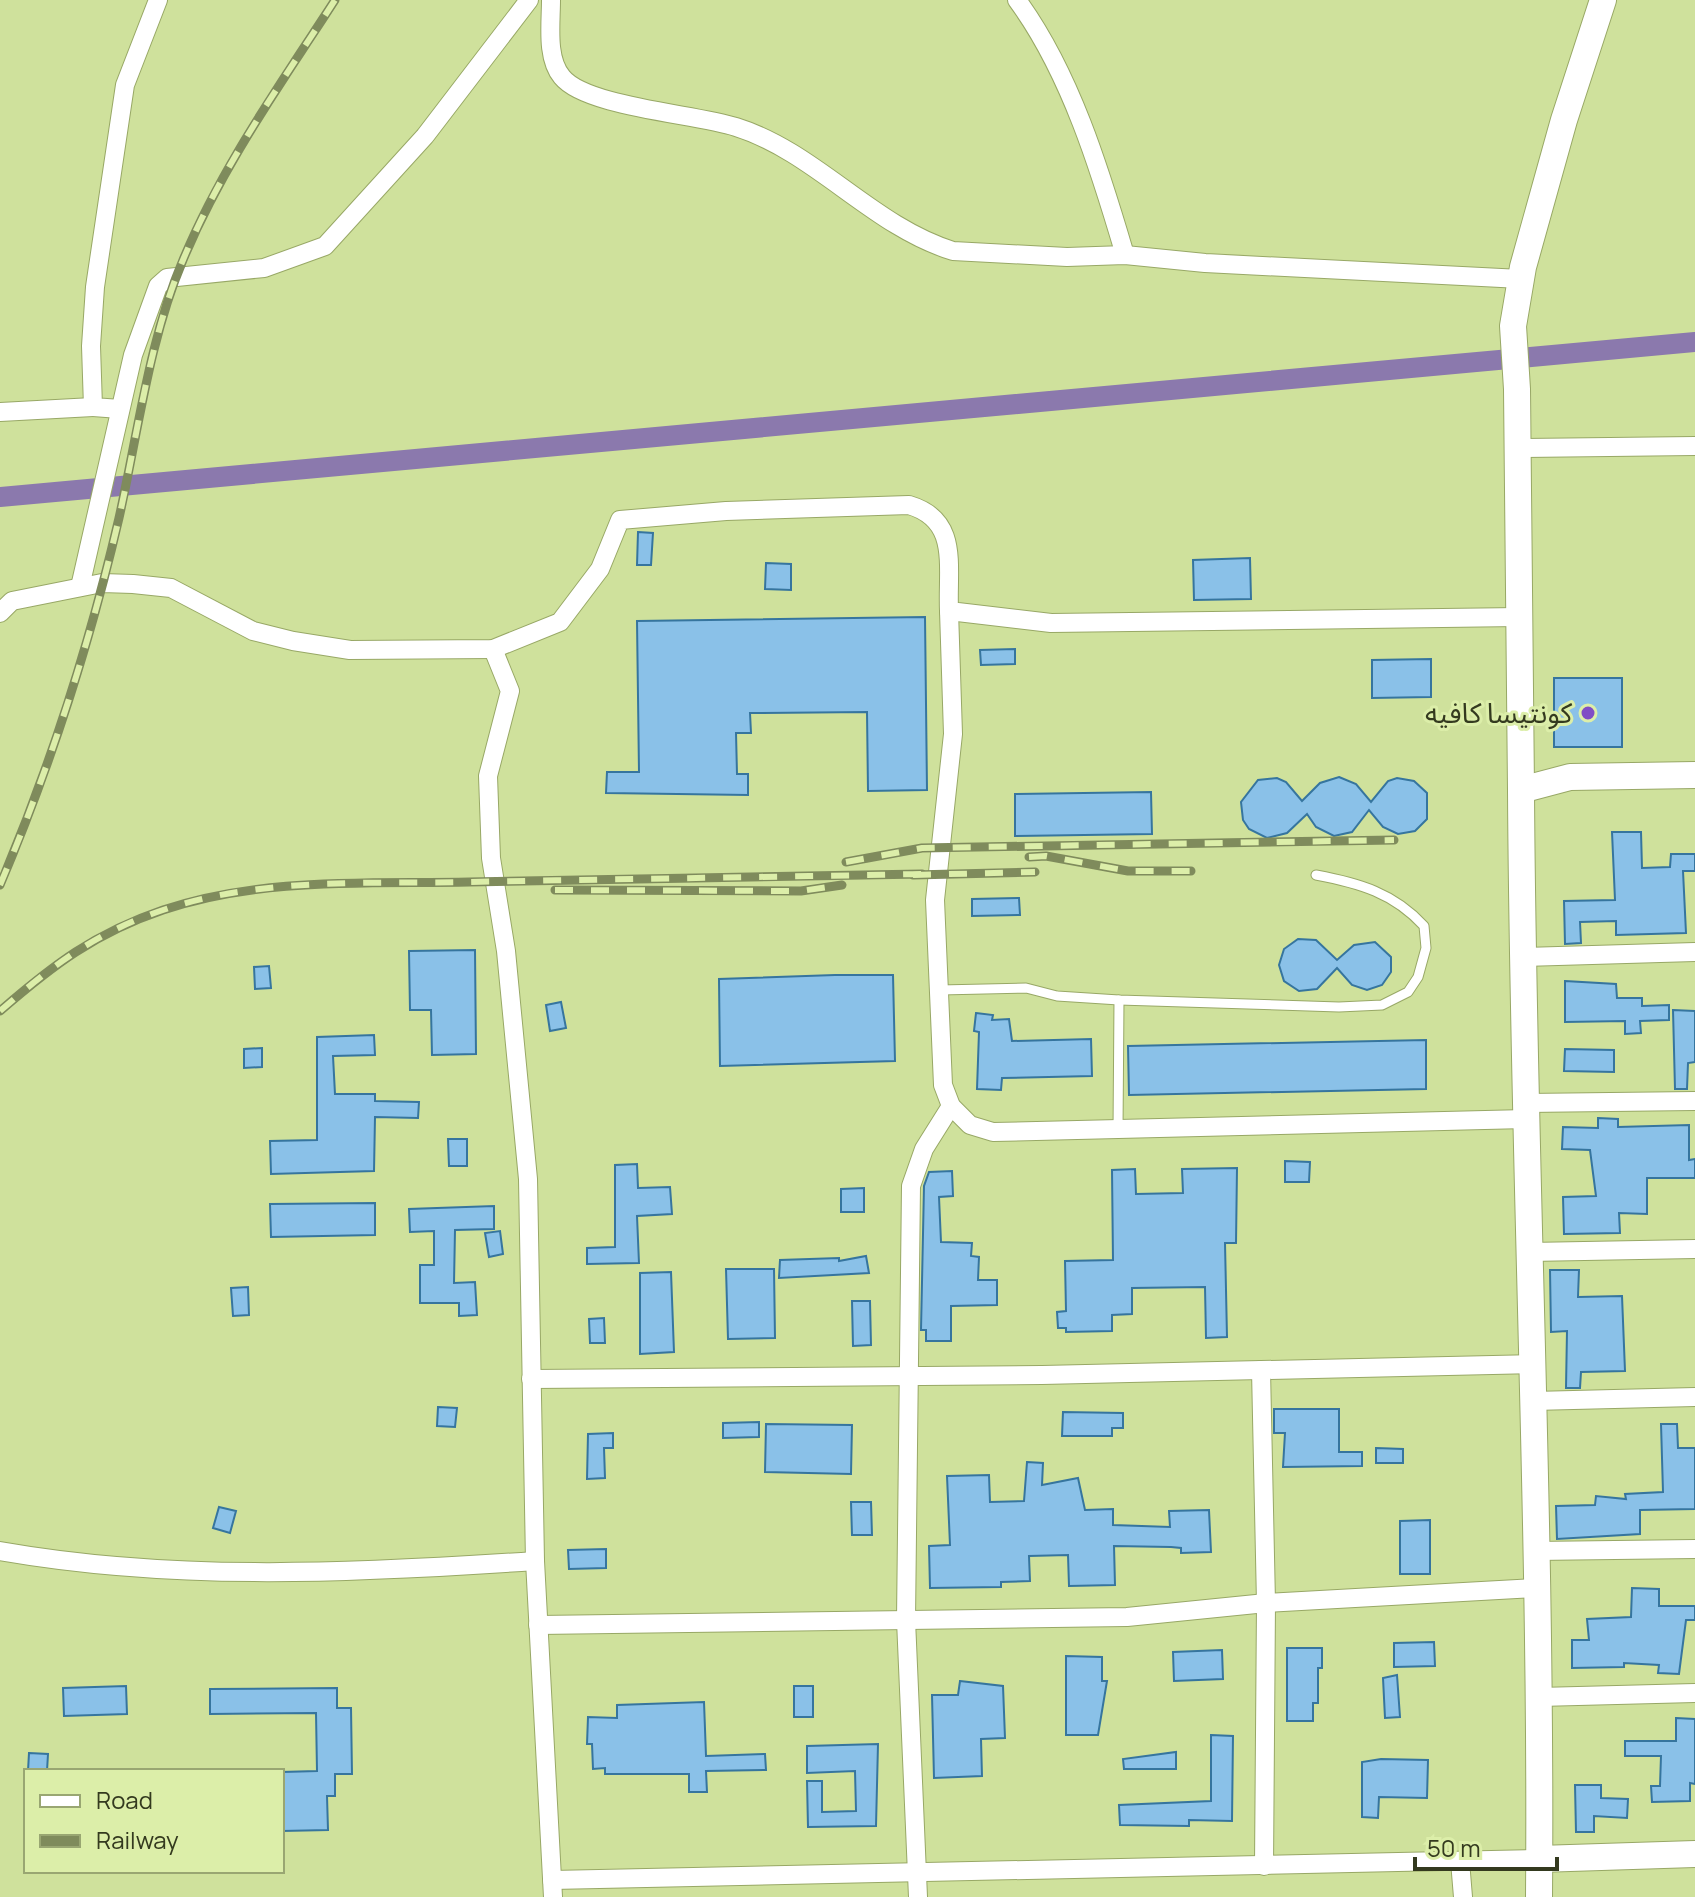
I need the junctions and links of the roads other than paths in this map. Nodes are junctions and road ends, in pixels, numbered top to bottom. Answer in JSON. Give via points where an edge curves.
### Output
{"nodes":[{"id":1,"x":158,"y":0,"type":"edge"},
{"id":2,"x":529,"y":0,"type":"edge"},
{"id":3,"x":551,"y":0,"type":"edge"},
{"id":4,"x":1017,"y":0,"type":"edge"},
{"id":5,"x":1603,"y":0,"type":"edge"},
{"id":6,"x":1125,"y":255,"type":"junction"},
{"id":7,"x":1521,"y":279,"type":"junction"},
{"id":8,"x":93,"y":407,"type":"junction"},
{"id":9,"x":120,"y":409,"type":"junction"},
{"id":10,"x":0,"y":412,"type":"edge"},
{"id":11,"x":1695,"y":446,"type":"edge"},
{"id":12,"x":1518,"y":448,"type":"junction"},
{"id":13,"x":80,"y":587,"type":"junction"},
{"id":14,"x":4,"y":605,"type":"edge"},
{"id":15,"x":949,"y":611,"type":"junction"},
{"id":16,"x":1519,"y":617,"type":"junction"},
{"id":17,"x":493,"y":649,"type":"junction"},
{"id":18,"x":1695,"y":775,"type":"edge"},
{"id":19,"x":1521,"y":790,"type":"junction"},
{"id":20,"x":1316,"y":875,"type":"dead end"},
{"id":21,"x":1695,"y":952,"type":"edge"},
{"id":22,"x":1521,"y":957,"type":"junction"},
{"id":23,"x":940,"y":990,"type":"junction"},
{"id":24,"x":1119,"y":1000,"type":"junction"},
{"id":25,"x":1695,"y":1101,"type":"edge"},
{"id":26,"x":951,"y":1106,"type":"junction"},
{"id":27,"x":1526,"y":1111,"type":"junction"},
{"id":28,"x":1118,"y":1131,"type":"junction"},
{"id":29,"x":1695,"y":1249,"type":"edge"},
{"id":30,"x":1529,"y":1252,"type":"junction"},
{"id":31,"x":1532,"y":1364,"type":"junction"},
{"id":32,"x":1261,"y":1370,"type":"junction"},
{"id":33,"x":907,"y":1376,"type":"junction"},
{"id":34,"x":531,"y":1379,"type":"junction"},
{"id":35,"x":1695,"y":1397,"type":"edge"},
{"id":36,"x":1533,"y":1401,"type":"junction"},
{"id":37,"x":1695,"y":1549,"type":"edge"},
{"id":38,"x":0,"y":1551,"type":"edge"},
{"id":39,"x":1535,"y":1551,"type":"junction"},
{"id":40,"x":535,"y":1561,"type":"junction"},
{"id":41,"x":1536,"y":1588,"type":"junction"},
{"id":42,"x":1266,"y":1603,"type":"junction"},
{"id":43,"x":906,"y":1620,"type":"junction"},
{"id":44,"x":538,"y":1625,"type":"junction"},
{"id":45,"x":1695,"y":1693,"type":"edge"},
{"id":46,"x":1539,"y":1697,"type":"junction"},
{"id":47,"x":1695,"y":1854,"type":"edge"},
{"id":48,"x":1539,"y":1859,"type":"junction"},
{"id":49,"x":1460,"y":1861,"type":"junction"},
{"id":50,"x":1264,"y":1866,"type":"junction"},
{"id":51,"x":917,"y":1874,"type":"junction"},
{"id":52,"x":552,"y":1888,"type":"edge"},
{"id":53,"x":918,"y":1897,"type":"edge"},
{"id":54,"x":1463,"y":1897,"type":"edge"},
{"id":55,"x":1539,"y":1897,"type":"edge"}],
"edges":[{"from":1,"to":8,"type":"street","via":[[125,85],[95,287]]},
{"from":2,"to":9,"type":"street","via":[[425,136],[325,246],[264,268],[167,278],[158,286]]},
{"from":3,"to":6,"type":"street","via":[[553,59],[562,78],[590,95],[696,115],[773,141],[851,195],[944,248],[978,255]]},
{"from":4,"to":6,"type":"street","via":[[1072,100]]},
{"from":5,"to":7,"type":"main road"},
{"from":6,"to":7,"type":"street"},
{"from":7,"to":12,"type":"main road","via":[[1513,326]]},
{"from":8,"to":9,"type":"street"},
{"from":8,"to":10,"type":"street"},
{"from":9,"to":13,"type":"street"},
{"from":11,"to":12,"type":"street"},
{"from":12,"to":16,"type":"main road"},
{"from":13,"to":14,"type":"street"},
{"from":13,"to":17,"type":"street","via":[[102,583],[171,588],[253,631],[350,650]]},
{"from":15,"to":16,"type":"street","via":[[1051,623]]},
{"from":15,"to":17,"type":"street","via":[[946,536],[929,511],[909,505],[711,512],[620,520],[600,569],[560,622]]},
{"from":15,"to":23,"type":"street","via":[[953,734],[935,900]]},
{"from":16,"to":19,"type":"main road"},
{"from":17,"to":34,"type":"street","via":[[510,691],[488,776],[491,858],[506,951],[528,1179]]},
{"from":18,"to":19,"type":"main road","via":[[1570,777]]},
{"from":19,"to":22,"type":"main road"},
{"from":20,"to":24,"type":"lane","via":[[1381,892],[1408,908],[1424,926],[1423,964],[1408,992],[1382,1005],[1339,1007]]},
{"from":21,"to":22,"type":"street"},
{"from":22,"to":27,"type":"main road"},
{"from":23,"to":24,"type":"lane","via":[[1026,988]]},
{"from":23,"to":26,"type":"street","via":[[943,1085]]},
{"from":24,"to":28,"type":"lane"},
{"from":25,"to":27,"type":"street"},
{"from":26,"to":28,"type":"street","via":[[970,1125],[993,1132]]},
{"from":26,"to":33,"type":"street","via":[[924,1149],[911,1186]]},
{"from":27,"to":28,"type":"street"},
{"from":27,"to":30,"type":"main road"},
{"from":29,"to":30,"type":"street"},
{"from":30,"to":31,"type":"main road"},
{"from":31,"to":32,"type":"street"},
{"from":31,"to":36,"type":"main road"},
{"from":32,"to":33,"type":"street"},
{"from":32,"to":42,"type":"street"},
{"from":33,"to":34,"type":"street"},
{"from":33,"to":43,"type":"street"},
{"from":34,"to":40,"type":"street"},
{"from":35,"to":36,"type":"street"},
{"from":36,"to":39,"type":"main road"},
{"from":37,"to":39,"type":"street"},
{"from":38,"to":40,"type":"street","via":[[84,1564],[234,1573]]},
{"from":39,"to":41,"type":"main road"},
{"from":40,"to":44,"type":"street"},
{"from":41,"to":42,"type":"street"},
{"from":41,"to":46,"type":"main road"},
{"from":42,"to":43,"type":"street","via":[[1127,1617]]},
{"from":42,"to":50,"type":"street"},
{"from":43,"to":44,"type":"street"},
{"from":43,"to":51,"type":"street"},
{"from":44,"to":52,"type":"street"},
{"from":45,"to":46,"type":"street"},
{"from":46,"to":48,"type":"main road"},
{"from":47,"to":48,"type":"main road"},
{"from":48,"to":49,"type":"street"},
{"from":48,"to":55,"type":"main road"},
{"from":49,"to":50,"type":"street"},
{"from":49,"to":54,"type":"street"},
{"from":50,"to":51,"type":"street"},
{"from":51,"to":52,"type":"street"},
{"from":51,"to":53,"type":"street"}]}
